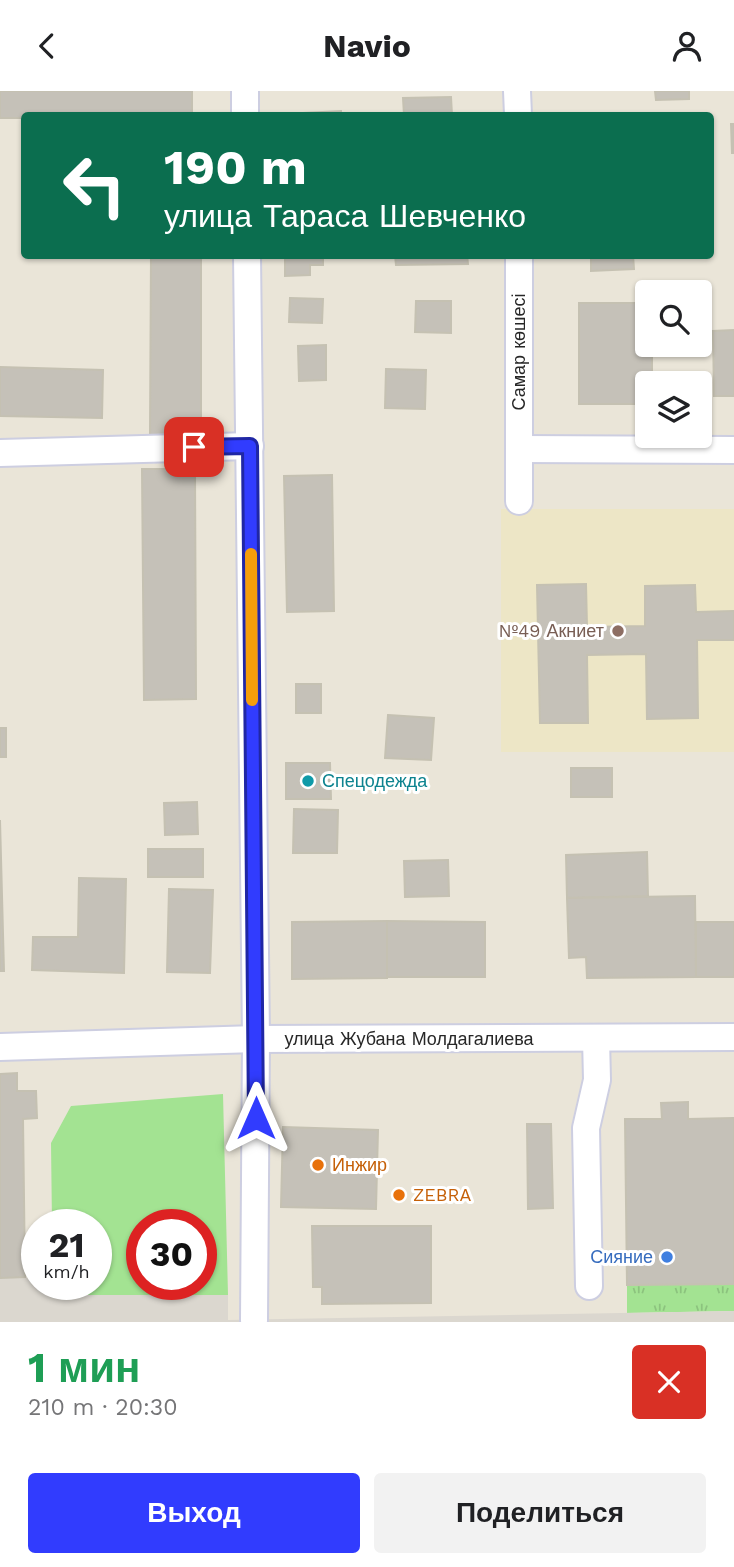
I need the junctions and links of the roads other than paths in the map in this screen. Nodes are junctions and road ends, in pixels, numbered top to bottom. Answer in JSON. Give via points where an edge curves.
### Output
{"nodes":[{"id":1,"x":245,"y":91,"type":"edge"},
{"id":2,"x":517,"y":91,"type":"edge"},
{"id":3,"x":245,"y":112,"type":"edge"},
{"id":4,"x":518,"y":112,"type":"edge"},
{"id":5,"x":247,"y":259,"type":"edge"},
{"id":6,"x":519,"y":259,"type":"edge"},
{"id":7,"x":250,"y":446,"type":"junction"},
{"id":8,"x":520,"y":449,"type":"junction"},
{"id":9,"x":734,"y":450,"type":"edge"},
{"id":10,"x":0,"y":453,"type":"edge"},
{"id":11,"x":519,"y":501,"type":"dead end"},
{"id":12,"x":734,"y":1037,"type":"edge"},
{"id":13,"x":596,"y":1038,"type":"junction"},
{"id":14,"x":256,"y":1039,"type":"junction"},
{"id":15,"x":0,"y":1047,"type":"edge"},
{"id":16,"x":589,"y":1286,"type":"dead end"},
{"id":17,"x":254,"y":1320,"type":"dead end"}],
"edges":[{"from":1,"to":3,"type":"street"},
{"from":2,"to":4,"type":"street"},
{"from":5,"to":7,"type":"street"},
{"from":6,"to":8,"type":"street","name":"Самар көшесі"},
{"from":7,"to":10,"type":"street"},
{"from":7,"to":14,"type":"street"},
{"from":8,"to":9,"type":"street"},
{"from":8,"to":11,"type":"street","name":"Самар көшесі"},
{"from":12,"to":13,"type":"street","name":"улица Жубана Молдагалиева"},
{"from":13,"to":14,"type":"street","name":"улица Жубана Молдагалиева"},
{"from":13,"to":16,"type":"street","via":[[597,1080],[586,1128]]},
{"from":14,"to":15,"type":"street","name":"улица Жубана Молдагалиева"},
{"from":14,"to":17,"type":"street"}]}
